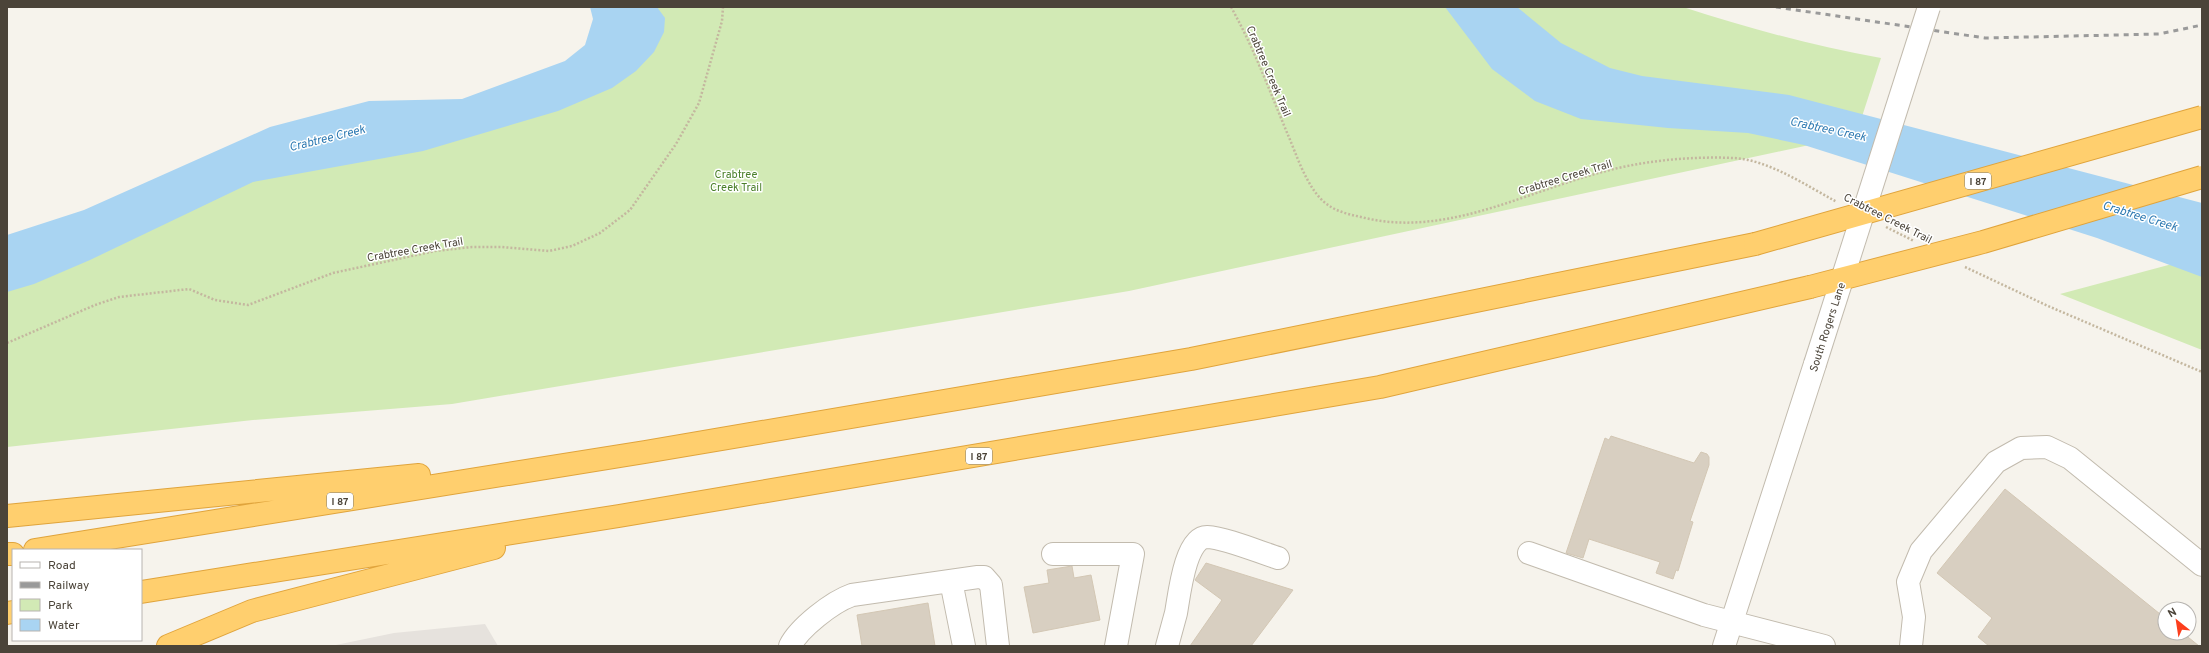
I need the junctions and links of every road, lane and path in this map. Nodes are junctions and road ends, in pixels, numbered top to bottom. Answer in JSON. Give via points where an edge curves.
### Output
{"nodes":[{"id":1,"x":723,"y":7,"type":"edge"},
{"id":2,"x":1231,"y":7,"type":"edge"},
{"id":3,"x":1929,"y":7,"type":"edge"},
{"id":4,"x":2202,"y":117,"type":"edge"},
{"id":5,"x":2202,"y":178,"type":"edge"},
{"id":6,"x":1844,"y":205,"type":"dead end"},
{"id":7,"x":1879,"y":223,"type":"dead end"},
{"id":8,"x":1922,"y":245,"type":"dead end"},
{"id":9,"x":1964,"y":266,"type":"dead end"},
{"id":10,"x":7,"y":343,"type":"edge"},
{"id":11,"x":2202,"y":372,"type":"edge"},
{"id":12,"x":645,"y":452,"type":"junction"},
{"id":13,"x":7,"y":516,"type":"edge"},
{"id":14,"x":618,"y":516,"type":"junction"},
{"id":15,"x":41,"y":549,"type":"edge"},
{"id":16,"x":1529,"y":553,"type":"dead end"},
{"id":17,"x":1053,"y":554,"type":"dead end"},
{"id":18,"x":1278,"y":558,"type":"dead end"},
{"id":19,"x":2202,"y":565,"type":"edge"},
{"id":20,"x":951,"y":581,"type":"junction"},
{"id":21,"x":142,"y":592,"type":"edge"},
{"id":22,"x":1731,"y":622,"type":"junction"},
{"id":23,"x":168,"y":646,"type":"edge"},
{"id":24,"x":790,"y":646,"type":"edge"},
{"id":25,"x":964,"y":646,"type":"edge"},
{"id":26,"x":998,"y":646,"type":"edge"},
{"id":27,"x":1116,"y":646,"type":"edge"},
{"id":28,"x":1167,"y":646,"type":"edge"},
{"id":29,"x":1724,"y":646,"type":"edge"},
{"id":30,"x":1824,"y":646,"type":"edge"},
{"id":31,"x":1911,"y":646,"type":"edge"}],
"edges":[{"from":1,"to":10,"type":"path","name":"Crabtree Creek Trail","via":[[722,22],[699,103],[676,144],[630,210],[600,233],[572,246],[549,251],[524,251],[501,247],[435,251],[333,273],[248,305],[215,300],[189,289],[119,297],[89,307]]},
{"from":2,"to":6,"type":"path","name":"Crabtree Creek Trail","via":[[1245,31],[1313,188],[1323,201],[1339,212],[1391,223],[1430,222],[1489,210],[1596,173],[1638,164],[1693,158],[1736,158],[1780,170]]},
{"from":3,"to":22,"type":"street","name":"South Rogers Lane","bridge":true},
{"from":4,"to":12,"type":"highway","number":"I 87","bridge":true,"via":[[1755,244],[1191,359]]},
{"from":5,"to":14,"type":"highway","number":"I 87","bridge":true,"via":[[1983,242],[1810,287],[1380,387]]},
{"from":7,"to":8,"type":"path","name":"Crabtree Creek Trail"},
{"from":9,"to":11,"type":"path","via":[[2048,306]]},
{"from":12,"to":13,"type":"highway"},
{"from":12,"to":15,"type":"highway","number":"I 87"},
{"from":14,"to":21,"type":"highway","number":"I 87"},
{"from":14,"to":23,"type":"highway","via":[[252,611]]},
{"from":16,"to":22,"type":"street","via":[[1704,615]]},
{"from":17,"to":27,"type":"street","via":[[1133,554]]},
{"from":18,"to":28,"type":"street","via":[[1218,539],[1206,537],[1198,541],[1190,553],[1183,575]]},
{"from":19,"to":31,"type":"street","via":[[2070,458],[2046,447],[2021,448],[1996,462],[1921,550],[1908,582],[1914,617]]},
{"from":20,"to":24,"type":"street","via":[[852,595],[838,600],[801,631]]},
{"from":20,"to":25,"type":"street"},
{"from":20,"to":26,"type":"street","via":[[984,577],[991,586]]},
{"from":22,"to":29,"type":"street","name":"South Rogers Lane"},
{"from":22,"to":30,"type":"street"}]}
